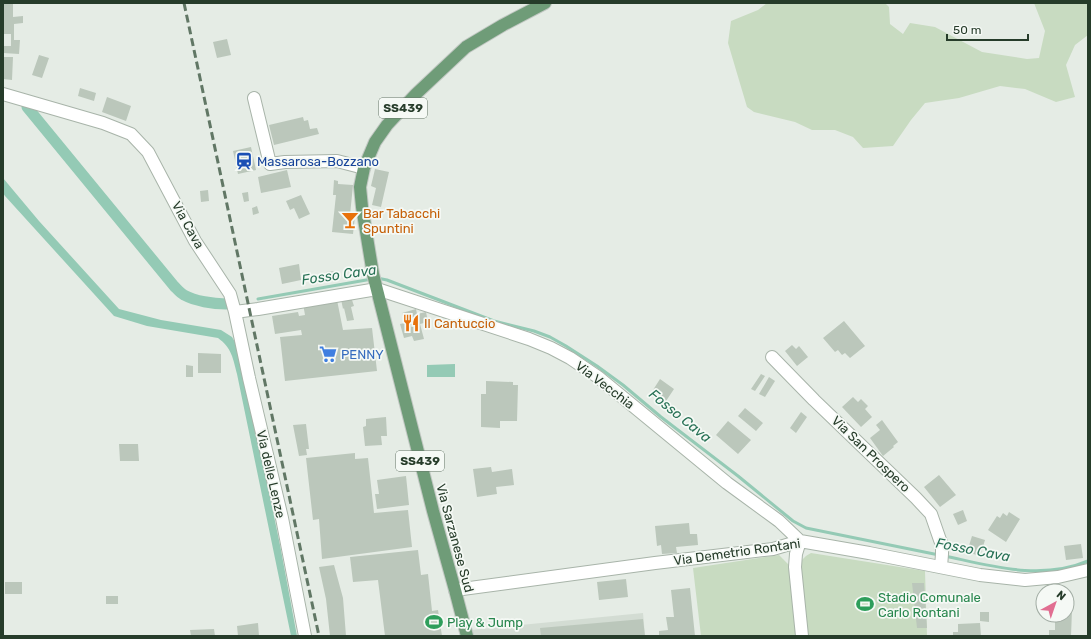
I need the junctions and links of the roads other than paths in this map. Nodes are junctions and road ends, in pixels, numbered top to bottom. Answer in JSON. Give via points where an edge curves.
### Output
{"nodes":[{"id":1,"x":545,"y":3,"type":"edge"},
{"id":2,"x":3,"y":94,"type":"edge"},
{"id":3,"x":254,"y":98,"type":"dead end"},
{"id":4,"x":364,"y":168,"type":"junction"},
{"id":5,"x":375,"y":282,"type":"junction"},
{"id":6,"x":235,"y":312,"type":"junction"},
{"id":7,"x":772,"y":357,"type":"dead end"},
{"id":8,"x":800,"y":541,"type":"junction"},
{"id":9,"x":942,"y":560,"type":"junction"},
{"id":10,"x":1088,"y":570,"type":"edge"},
{"id":11,"x":455,"y":590,"type":"junction"},
{"id":12,"x":305,"y":636,"type":"edge"},
{"id":13,"x":467,"y":636,"type":"edge"},
{"id":14,"x":802,"y":636,"type":"edge"}],
"edges":[{"from":1,"to":4,"type":"main road","number":"SS439","via":[[466,47],[387,125],[375,142]]},
{"from":2,"to":6,"type":"street","name":"Via Cava","via":[[103,122],[131,134],[148,152],[195,241],[230,294]]},
{"from":3,"to":4,"type":"street","via":[[270,164],[338,160]]},
{"from":4,"to":5,"type":"main road","number":"SS439","via":[[360,187]]},
{"from":5,"to":6,"type":"street"},
{"from":5,"to":8,"type":"street","name":"Via Vecchia","via":[[529,339],[570,358],[598,377]]},
{"from":5,"to":11,"type":"main road","name":"Via Sarzanese Sud","number":"SS439"},
{"from":6,"to":12,"type":"street","name":"Via delle Lenze","via":[[282,518]]},
{"from":7,"to":9,"type":"street","name":"Via San Prospero","via":[[931,514],[942,544]]},
{"from":8,"to":9,"type":"street","name":"Via Demetrio Rontani"},
{"from":8,"to":11,"type":"street","name":"Via Demetrio Rontani","via":[[773,549]]},
{"from":8,"to":14,"type":"street","via":[[795,567]]},
{"from":9,"to":10,"type":"street","name":"Via Demetrio Rontani","via":[[980,575],[1025,580],[1058,577]]},
{"from":11,"to":13,"type":"main road","name":"Via Sarzanese Sud","number":"SS439"}]}
